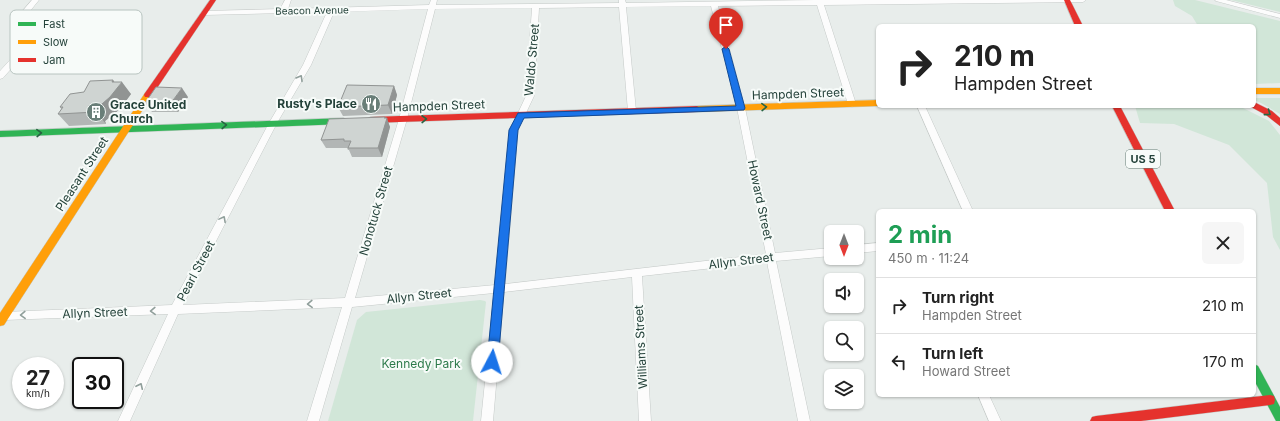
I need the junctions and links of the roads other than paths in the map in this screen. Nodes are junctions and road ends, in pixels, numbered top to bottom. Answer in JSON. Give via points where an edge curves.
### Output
{"nodes":[{"id":1,"x":36,"y":0,"type":"edge"},
{"id":2,"x":214,"y":0,"type":"edge"},
{"id":3,"x":288,"y":0,"type":"edge"},
{"id":4,"x":1067,"y":0,"type":"edge"},
{"id":5,"x":1083,"y":0,"type":"edge"},
{"id":6,"x":1218,"y":0,"type":"edge"},
{"id":7,"x":623,"y":2,"type":"edge"},
{"id":8,"x":819,"y":2,"type":"edge"},
{"id":9,"x":433,"y":3,"type":"edge"},
{"id":10,"x":714,"y":4,"type":"junction"},
{"id":11,"x":536,"y":6,"type":"junction"},
{"id":12,"x":27,"y":10,"type":"edge"},
{"id":13,"x":331,"y":10,"type":"junction"},
{"id":14,"x":283,"y":11,"type":"junction"},
{"id":15,"x":204,"y":13,"type":"junction"},
{"id":16,"x":1280,"y":16,"type":"edge"},
{"id":17,"x":1078,"y":24,"type":"edge"},
{"id":18,"x":10,"y":65,"type":"edge"},
{"id":19,"x":0,"y":76,"type":"edge"},
{"id":20,"x":1256,"y":91,"type":"edge"},
{"id":21,"x":1280,"y":91,"type":"edge"},
{"id":22,"x":876,"y":103,"type":"edge"},
{"id":23,"x":852,"y":104,"type":"junction"},
{"id":24,"x":1256,"y":106,"type":"edge"},
{"id":25,"x":741,"y":108,"type":"junction"},
{"id":26,"x":922,"y":108,"type":"edge"},
{"id":27,"x":1117,"y":108,"type":"edge"},
{"id":28,"x":632,"y":111,"type":"junction"},
{"id":29,"x":521,"y":115,"type":"junction"},
{"id":30,"x":403,"y":120,"type":"junction"},
{"id":31,"x":273,"y":123,"type":"junction"},
{"id":32,"x":1280,"y":123,"type":"edge"},
{"id":33,"x":125,"y":129,"type":"junction"},
{"id":34,"x":0,"y":134,"type":"edge"},
{"id":35,"x":967,"y":209,"type":"edge"},
{"id":36,"x":1169,"y":209,"type":"edge"},
{"id":37,"x":876,"y":247,"type":"edge"},
{"id":38,"x":864,"y":248,"type":"edge"},
{"id":39,"x":824,"y":253,"type":"edge"},
{"id":40,"x":772,"y":257,"type":"junction"},
{"id":41,"x":636,"y":273,"type":"junction"},
{"id":42,"x":499,"y":289,"type":"junction"},
{"id":43,"x":349,"y":303,"type":"junction"},
{"id":44,"x":175,"y":310,"type":"junction"},
{"id":45,"x":2,"y":319,"type":"edge"},
{"id":46,"x":1256,"y":373,"type":"edge"},
{"id":47,"x":985,"y":397,"type":"edge"},
{"id":48,"x":1270,"y":400,"type":"junction"},
{"id":49,"x":1280,"y":418,"type":"edge"},
{"id":50,"x":124,"y":421,"type":"edge"},
{"id":51,"x":314,"y":421,"type":"edge"},
{"id":52,"x":487,"y":421,"type":"edge"},
{"id":53,"x":645,"y":421,"type":"edge"},
{"id":54,"x":804,"y":421,"type":"edge"},
{"id":55,"x":995,"y":421,"type":"edge"},
{"id":56,"x":1096,"y":421,"type":"edge"}],
"edges":[{"from":1,"to":12,"type":"street"},
{"from":2,"to":15,"type":"main road","name":"Pleasant Street"},
{"from":3,"to":14,"type":"street"},
{"from":4,"to":5,"type":"street","name":"Beacon Avenue"},
{"from":4,"to":8,"type":"street","name":"Beacon Avenue"},
{"from":4,"to":17,"type":"main road"},
{"from":6,"to":16,"type":"street"},
{"from":7,"to":10,"type":"street","name":"Beacon Avenue"},
{"from":7,"to":11,"type":"street","name":"Beacon Avenue"},
{"from":7,"to":28,"type":"street"},
{"from":8,"to":10,"type":"street","name":"Beacon Avenue"},
{"from":8,"to":23,"type":"street"},
{"from":9,"to":11,"type":"street","name":"Beacon Avenue"},
{"from":9,"to":13,"type":"street","name":"Beacon Avenue"},
{"from":9,"to":30,"type":"street","name":"Nonotuck Street"},
{"from":10,"to":25,"type":"street","name":"Howard Street"},
{"from":11,"to":29,"type":"street","name":"Waldo Street","via":[[530,96]]},
{"from":13,"to":14,"type":"street","name":"Beacon Avenue"},
{"from":31,"to":13,"type":"street","name":"Pearl Street","one_way":true,"via":[[307,65]]},
{"from":14,"to":15,"type":"street","name":"Beacon Avenue"},
{"from":15,"to":33,"type":"main road","name":"Pleasant Street"},
{"from":18,"to":19,"type":"street"},
{"from":20,"to":21,"type":"main road"},
{"from":22,"to":23,"type":"main road","name":"Hampden Street"},
{"from":25,"to":23,"type":"main road","name":"Hampden Street","one_way":true},
{"from":24,"to":32,"type":"main road","one_way":true},
{"from":25,"to":28,"type":"main road","name":"Hampden Street"},
{"from":25,"to":40,"type":"street","name":"Howard Street"},
{"from":26,"to":35,"type":"street"},
{"from":27,"to":36,"type":"main road","number":"US 5"},
{"from":28,"to":29,"type":"main road","name":"Hampden Street"},
{"from":30,"to":29,"type":"main road","name":"Hampden Street","one_way":true},
{"from":29,"to":42,"type":"street","name":"Waldo Street","via":[[514,130]]},
{"from":30,"to":31,"type":"main road","name":"Hampden Street"},
{"from":30,"to":43,"type":"street","name":"Nonotuck Street"},
{"from":33,"to":31,"type":"main road","name":"Hampden Street","one_way":true},
{"from":44,"to":31,"type":"street","name":"Pearl Street","one_way":true},
{"from":34,"to":33,"type":"main road","name":"Hampden Street","one_way":true},
{"from":33,"to":45,"type":"main road","name":"Pleasant Street"},
{"from":37,"to":38,"type":"street"},
{"from":39,"to":40,"type":"street","name":"Allyn Street"},
{"from":40,"to":41,"type":"street","name":"Allyn Street"},
{"from":40,"to":54,"type":"street","name":"Howard Street"},
{"from":41,"to":42,"type":"street","name":"Allyn Street"},
{"from":41,"to":53,"type":"street","name":"Williams Street"},
{"from":42,"to":43,"type":"street","name":"Allyn Street"},
{"from":42,"to":52,"type":"street","name":"Waldo Street"},
{"from":43,"to":44,"type":"street","name":"Allyn Street","one_way":true},
{"from":43,"to":51,"type":"street","name":"Nonotuck Street"},
{"from":44,"to":45,"type":"street","name":"Allyn Street","one_way":true},
{"from":50,"to":44,"type":"street","name":"Pearl Street","one_way":true},
{"from":46,"to":48,"type":"main road"},
{"from":47,"to":55,"type":"street"},
{"from":48,"to":49,"type":"main road"},
{"from":48,"to":56,"type":"main road"}]}
